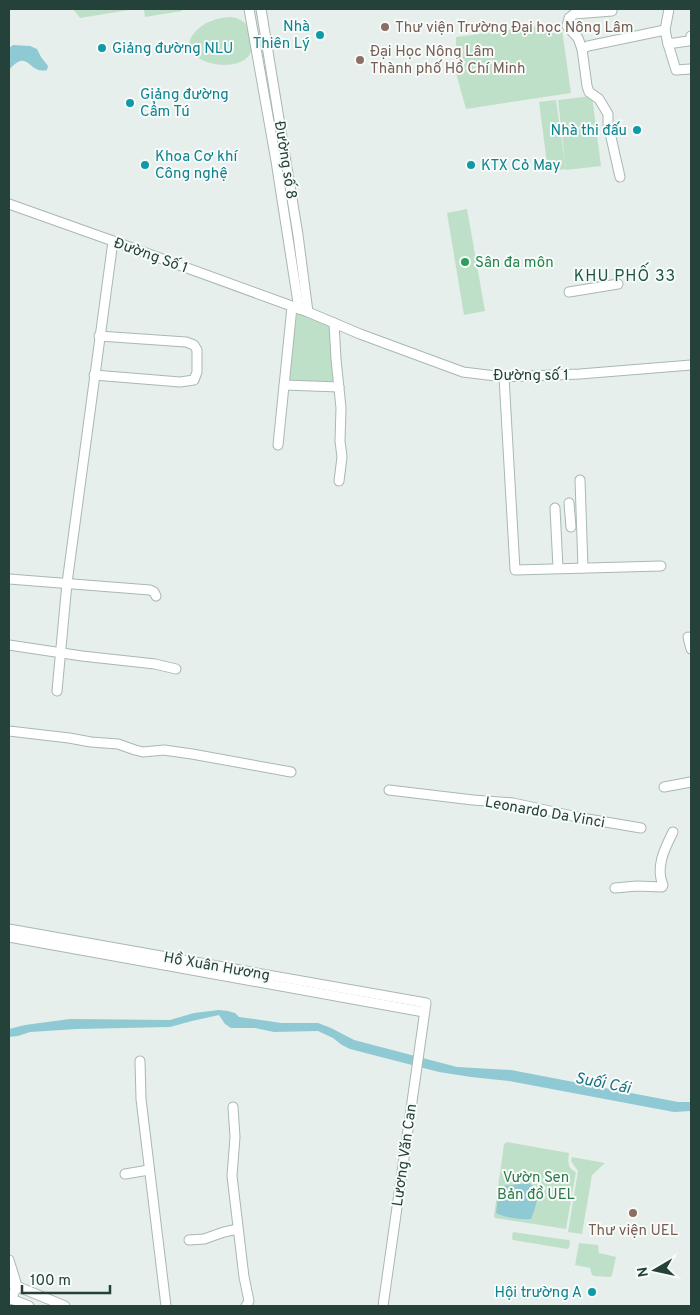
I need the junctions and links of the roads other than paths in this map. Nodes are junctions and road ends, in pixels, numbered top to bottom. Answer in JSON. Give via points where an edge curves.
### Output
{"nodes":[{"id":1,"x":249,"y":9,"type":"edge"},
{"id":2,"x":261,"y":9,"type":"edge"},
{"id":3,"x":670,"y":9,"type":"edge"},
{"id":4,"x":612,"y":10,"type":"dead end"},
{"id":5,"x":665,"y":30,"type":"junction"},
{"id":6,"x":691,"y":36,"type":"edge"},
{"id":7,"x":668,"y":44,"type":"junction"},
{"id":8,"x":582,"y":49,"type":"junction"},
{"id":9,"x":690,"y":69,"type":"edge"},
{"id":10,"x":286,"y":158,"type":"junction"},
{"id":11,"x":276,"y":161,"type":"junction"},
{"id":12,"x":620,"y":177,"type":"dead end"},
{"id":13,"x":9,"y":204,"type":"edge"},
{"id":14,"x":293,"y":236,"type":"junction"},
{"id":15,"x":113,"y":241,"type":"junction"},
{"id":16,"x":618,"y":284,"type":"dead end"},
{"id":17,"x":569,"y":292,"type":"dead end"},
{"id":18,"x":300,"y":310,"type":"junction"},
{"id":19,"x":334,"y":323,"type":"junction"},
{"id":20,"x":100,"y":336,"type":"junction"},
{"id":21,"x":691,"y":365,"type":"edge"},
{"id":22,"x":94,"y":375,"type":"junction"},
{"id":23,"x":504,"y":377,"type":"junction"},
{"id":24,"x":284,"y":384,"type":"junction"},
{"id":25,"x":339,"y":387,"type":"junction"},
{"id":26,"x":278,"y":446,"type":"dead end"},
{"id":27,"x":580,"y":480,"type":"dead end"},
{"id":28,"x":340,"y":481,"type":"dead end"},
{"id":29,"x":569,"y":503,"type":"dead end"},
{"id":30,"x":555,"y":508,"type":"dead end"},
{"id":31,"x":571,"y":527,"type":"dead end"},
{"id":32,"x":661,"y":566,"type":"dead end"},
{"id":33,"x":558,"y":568,"type":"junction"},
{"id":34,"x":583,"y":568,"type":"junction"},
{"id":35,"x":9,"y":579,"type":"edge"},
{"id":36,"x":67,"y":583,"type":"junction"},
{"id":37,"x":156,"y":596,"type":"dead end"},
{"id":38,"x":688,"y":637,"type":"dead end"},
{"id":39,"x":9,"y":645,"type":"edge"},
{"id":40,"x":691,"y":649,"type":"edge"},
{"id":41,"x":61,"y":653,"type":"junction"},
{"id":42,"x":176,"y":669,"type":"dead end"},
{"id":43,"x":57,"y":691,"type":"dead end"},
{"id":44,"x":9,"y":731,"type":"edge"},
{"id":45,"x":291,"y":772,"type":"dead end"},
{"id":46,"x":691,"y":782,"type":"edge"},
{"id":47,"x":664,"y":786,"type":"dead end"},
{"id":48,"x":389,"y":790,"type":"dead end"},
{"id":49,"x":641,"y":828,"type":"dead end"},
{"id":50,"x":673,"y":832,"type":"dead end"},
{"id":51,"x":615,"y":888,"type":"dead end"},
{"id":52,"x":9,"y":930,"type":"edge"},
{"id":53,"x":9,"y":937,"type":"edge"},
{"id":54,"x":81,"y":945,"type":"junction"},
{"id":55,"x":425,"y":1008,"type":"joint"},
{"id":56,"x":140,"y":1062,"type":"dead end"},
{"id":57,"x":233,"y":1107,"type":"dead end"},
{"id":58,"x":149,"y":1170,"type":"junction"},
{"id":59,"x":125,"y":1174,"type":"dead end"},
{"id":60,"x":238,"y":1229,"type":"junction"},
{"id":61,"x":189,"y":1240,"type":"dead end"},
{"id":62,"x":9,"y":1260,"type":"edge"},
{"id":63,"x":13,"y":1285,"type":"edge"},
{"id":64,"x":10,"y":1299,"type":"edge"},
{"id":65,"x":29,"y":1306,"type":"edge"},
{"id":66,"x":65,"y":1306,"type":"edge"},
{"id":67,"x":166,"y":1306,"type":"edge"},
{"id":68,"x":246,"y":1306,"type":"edge"},
{"id":69,"x":383,"y":1306,"type":"edge"}],
"edges":[{"from":1,"to":11,"type":"street","name":"Đường số 8"},
{"from":2,"to":10,"type":"street","name":"Đường số 8"},
{"from":3,"to":5,"type":"street"},
{"from":4,"to":8,"type":"street","via":[[574,14],[569,18],[567,26],[578,38]]},
{"from":5,"to":7,"type":"street"},
{"from":5,"to":8,"type":"street"},
{"from":6,"to":7,"type":"street","via":[[688,40]]},
{"from":7,"to":9,"type":"street","via":[[676,70]]},
{"from":8,"to":12,"type":"street","via":[[589,92],[599,99],[608,114]]},
{"from":10,"to":11,"type":"street"},
{"from":10,"to":14,"type":"street","name":"Đường số 8"},
{"from":11,"to":14,"type":"street","name":"Đường số 8"},
{"from":13,"to":15,"type":"street","name":"Đường Số 1"},
{"from":14,"to":18,"type":"street","name":"Đường số 8"},
{"from":15,"to":18,"type":"street","name":"Đường Số 1"},
{"from":15,"to":20,"type":"street"},
{"from":16,"to":17,"type":"street"},
{"from":18,"to":19,"type":"street","name":"Đường số 1"},
{"from":18,"to":24,"type":"street","name":"Đường số 8"},
{"from":19,"to":23,"type":"street","name":"Đường số 1","via":[[451,368]]},
{"from":19,"to":25,"type":"street"},
{"from":20,"to":22,"type":"street"},
{"from":20,"to":22,"type":"street","via":[[192,344],[198,354],[197,372],[194,380],[180,382]]},
{"from":21,"to":23,"type":"street","name":"Đường số 1"},
{"from":22,"to":36,"type":"street"},
{"from":23,"to":33,"type":"street","via":[[515,570]]},
{"from":24,"to":25,"type":"street"},
{"from":24,"to":26,"type":"street","name":"Đường số 8"},
{"from":25,"to":28,"type":"street"},
{"from":27,"to":34,"type":"street"},
{"from":29,"to":31,"type":"street"},
{"from":30,"to":33,"type":"street"},
{"from":32,"to":34,"type":"street"},
{"from":33,"to":34,"type":"street"},
{"from":35,"to":36,"type":"street"},
{"from":36,"to":37,"type":"street","via":[[150,590]]},
{"from":36,"to":41,"type":"street"},
{"from":38,"to":40,"type":"street"},
{"from":39,"to":41,"type":"street"},
{"from":41,"to":42,"type":"street"},
{"from":41,"to":43,"type":"street"},
{"from":44,"to":45,"type":"street","via":[[118,744],[143,752],[164,750],[192,754]]},
{"from":46,"to":47,"type":"street"},
{"from":48,"to":49,"type":"street","name":"Leonardo Da Vinci","via":[[513,803]]},
{"from":50,"to":51,"type":"street","via":[[660,865],[662,887]]},
{"from":52,"to":54,"type":"street","name":"Hồ Xuân Hương"},
{"from":53,"to":54,"type":"street","name":"Hồ Xuân Hương"},
{"from":54,"to":55,"type":"street","name":"Hồ Xuân Hương"},
{"from":55,"to":69,"type":"street","name":"Lương Văn Can"},
{"from":56,"to":58,"type":"street"},
{"from":57,"to":60,"type":"street","via":[[232,1176]]},
{"from":58,"to":59,"type":"street"},
{"from":58,"to":67,"type":"street"},
{"from":60,"to":61,"type":"street"},
{"from":60,"to":68,"type":"street","via":[[249,1301]]},
{"from":62,"to":63,"type":"street"},
{"from":63,"to":64,"type":"street"},
{"from":63,"to":66,"type":"street"},
{"from":64,"to":65,"type":"street"}]}
